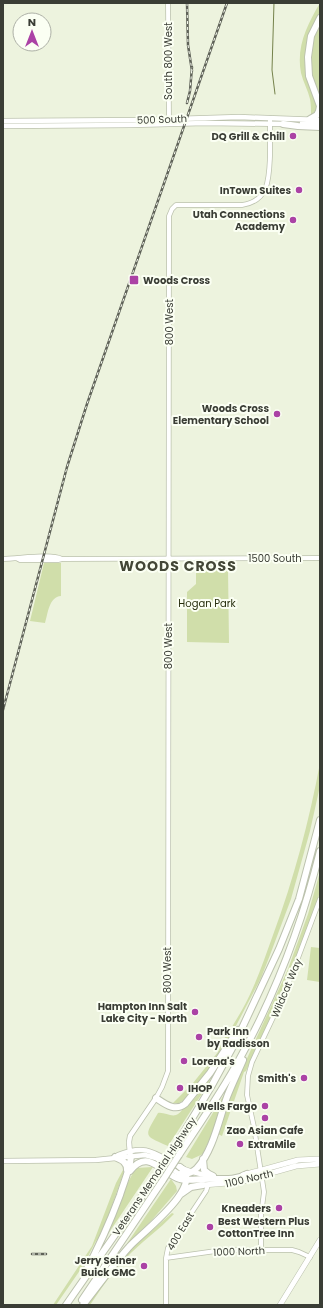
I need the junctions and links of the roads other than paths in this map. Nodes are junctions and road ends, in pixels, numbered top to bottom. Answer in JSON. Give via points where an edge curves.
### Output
{"nodes":[{"id":1,"x":168,"y":3,"type":"edge"},
{"id":2,"x":320,"y":18,"type":"edge"},
{"id":3,"x":314,"y":91,"type":"junction"},
{"id":4,"x":320,"y":101,"type":"edge"},
{"id":5,"x":200,"y":118,"type":"junction"},
{"id":6,"x":310,"y":118,"type":"junction"},
{"id":7,"x":320,"y":120,"type":"edge"},
{"id":8,"x":3,"y":121,"type":"edge"},
{"id":9,"x":169,"y":121,"type":"junction"},
{"id":10,"x":270,"y":121,"type":"junction"},
{"id":11,"x":189,"y":123,"type":"junction"},
{"id":12,"x":320,"y":123,"type":"edge"},
{"id":13,"x":283,"y":124,"type":"junction"},
{"id":14,"x":3,"y":126,"type":"edge"},
{"id":15,"x":320,"y":127,"type":"edge"},
{"id":16,"x":168,"y":558,"type":"junction"},
{"id":17,"x":320,"y":558,"type":"edge"},
{"id":18,"x":3,"y":559,"type":"edge"},
{"id":19,"x":320,"y":820,"type":"edge"},
{"id":20,"x":320,"y":851,"type":"edge"},
{"id":21,"x":320,"y":899,"type":"edge"},
{"id":22,"x":259,"y":994,"type":"junction"},
{"id":23,"x":264,"y":1008,"type":"junction"},
{"id":24,"x":156,"y":1098,"type":"junction"},
{"id":25,"x":130,"y":1154,"type":"junction"},
{"id":26,"x":115,"y":1157,"type":"junction"},
{"id":27,"x":204,"y":1158,"type":"junction"},
{"id":28,"x":320,"y":1158,"type":"edge"},
{"id":29,"x":3,"y":1161,"type":"edge"},
{"id":30,"x":320,"y":1164,"type":"edge"},
{"id":31,"x":180,"y":1167,"type":"joint"},
{"id":32,"x":261,"y":1170,"type":"junction"},
{"id":33,"x":246,"y":1174,"type":"junction"},
{"id":34,"x":186,"y":1175,"type":"junction"},
{"id":35,"x":126,"y":1176,"type":"junction"},
{"id":36,"x":213,"y":1176,"type":"junction"},
{"id":37,"x":262,"y":1176,"type":"junction"},
{"id":38,"x":205,"y":1185,"type":"junction"},
{"id":39,"x":180,"y":1195,"type":"junction"},
{"id":40,"x":320,"y":1240,"type":"edge"},
{"id":41,"x":261,"y":1250,"type":"junction"},
{"id":42,"x":310,"y":1257,"type":"junction"},
{"id":43,"x":166,"y":1258,"type":"junction"},
{"id":44,"x":72,"y":1297,"type":"junction"},
{"id":45,"x":66,"y":1305,"type":"edge"},
{"id":46,"x":79,"y":1305,"type":"edge"},
{"id":47,"x":83,"y":1305,"type":"edge"},
{"id":48,"x":166,"y":1305,"type":"edge"},
{"id":49,"x":280,"y":1305,"type":"edge"}],
"edges":[{"from":1,"to":9,"type":"street","name":"South 800 West"},
{"from":2,"to":3,"type":"highway","via":[[311,36],[308,53],[308,72]]},
{"from":3,"to":4,"type":"highway"},
{"from":3,"to":6,"type":"highway","via":[[320,110],[317,115]]},
{"from":5,"to":9,"type":"main road","name":"500 South"},
{"from":5,"to":10,"type":"main road","name":"500 South"},
{"from":5,"to":11,"type":"main road"},
{"from":6,"to":7,"type":"main road","name":"500 South"},
{"from":6,"to":10,"type":"main road","name":"500 South"},
{"from":8,"to":9,"type":"main road","name":"500 South"},
{"from":9,"to":11,"type":"main road","name":"500 South"},
{"from":9,"to":14,"type":"main road","name":"500 South"},
{"from":10,"to":11,"type":"main road","name":"500 South"},
{"from":10,"to":13,"type":"main road","name":"500 South"},
{"from":10,"to":16,"type":"street","name":"800 West","via":[[268,182],[261,196],[251,203],[242,205],[176,205],[170,213]]},
{"from":12,"to":13,"type":"main road","name":"500 South"},
{"from":13,"to":15,"type":"highway"},
{"from":16,"to":17,"type":"street","name":"1500 South"},
{"from":16,"to":18,"type":"street","name":"1500 South"},
{"from":16,"to":24,"type":"street","name":"800 West","via":[[168,1071]]},
{"from":19,"to":22,"type":"highway","name":"Veterans Memorial Highway","via":[[299,899]]},
{"from":20,"to":23,"type":"highway","name":"Veterans Memorial Highway","via":[[298,927]]},
{"from":21,"to":32,"type":"street","name":"Wildcat Way","via":[[289,984],[248,1073],[247,1091]]},
{"from":22,"to":24,"type":"highway","via":[[210,1073],[185,1104],[176,1108]]},
{"from":22,"to":44,"type":"highway","name":"Veterans Memorial Highway","bridge":true,"via":[[211,1087],[172,1152]]},
{"from":23,"to":27,"type":"highway"},
{"from":23,"to":46,"type":"highway","name":"Veterans Memorial Highway","bridge":true,"via":[[236,1066]]},
{"from":24,"to":25,"type":"main road","via":[[130,1136]]},
{"from":25,"to":26,"type":"main road","name":"1100 North"},
{"from":25,"to":31,"type":"main road","via":[[140,1150],[151,1151]]},
{"from":25,"to":34,"type":"main road","name":"1100 North","via":[[152,1156]]},
{"from":25,"to":35,"type":"highway"},
{"from":26,"to":29,"type":"main road","name":"1100 North","via":[[91,1160]]},
{"from":26,"to":35,"type":"highway","via":[[126,1164]]},
{"from":27,"to":34,"type":"highway","via":[[197,1168]]},
{"from":27,"to":36,"type":"highway","via":[[204,1170]]},
{"from":28,"to":32,"type":"main road","via":[[298,1160]]},
{"from":30,"to":37,"type":"main road","name":"1100 North","via":[[300,1166]]},
{"from":31,"to":34,"type":"highway"},
{"from":32,"to":33,"type":"main road"},
{"from":32,"to":37,"type":"street","name":"Wildcat Way"},
{"from":33,"to":34,"type":"highway","via":[[229,1179]]},
{"from":33,"to":36,"type":"main road"},
{"from":34,"to":35,"type":"highway","via":[[176,1178],[156,1164],[142,1162]]},
{"from":34,"to":36,"type":"main road"},
{"from":34,"to":38,"type":"main road","name":"1100 North","via":[[194,1184]]},
{"from":34,"to":39,"type":"highway"},
{"from":35,"to":44,"type":"highway","via":[[102,1240]]},
{"from":37,"to":38,"type":"main road","name":"1100 North","via":[[240,1182]]},
{"from":37,"to":41,"type":"street","name":"Wildcat Way","via":[[264,1195]]},
{"from":38,"to":39,"type":"highway","via":[[191,1187]]},
{"from":38,"to":43,"type":"street","name":"400 East","via":[[206,1191],[167,1250]]},
{"from":39,"to":47,"type":"highway","via":[[167,1211],[129,1246]]},
{"from":40,"to":42,"type":"main road"},
{"from":41,"to":42,"type":"street","name":"1000 North","via":[[294,1250]]},
{"from":41,"to":43,"type":"street","name":"1000 North","via":[[223,1250]]},
{"from":42,"to":49,"type":"main road"},
{"from":43,"to":48,"type":"street","name":"400 East"},
{"from":44,"to":45,"type":"highway","name":"Veterans Memorial Highway"}]}
